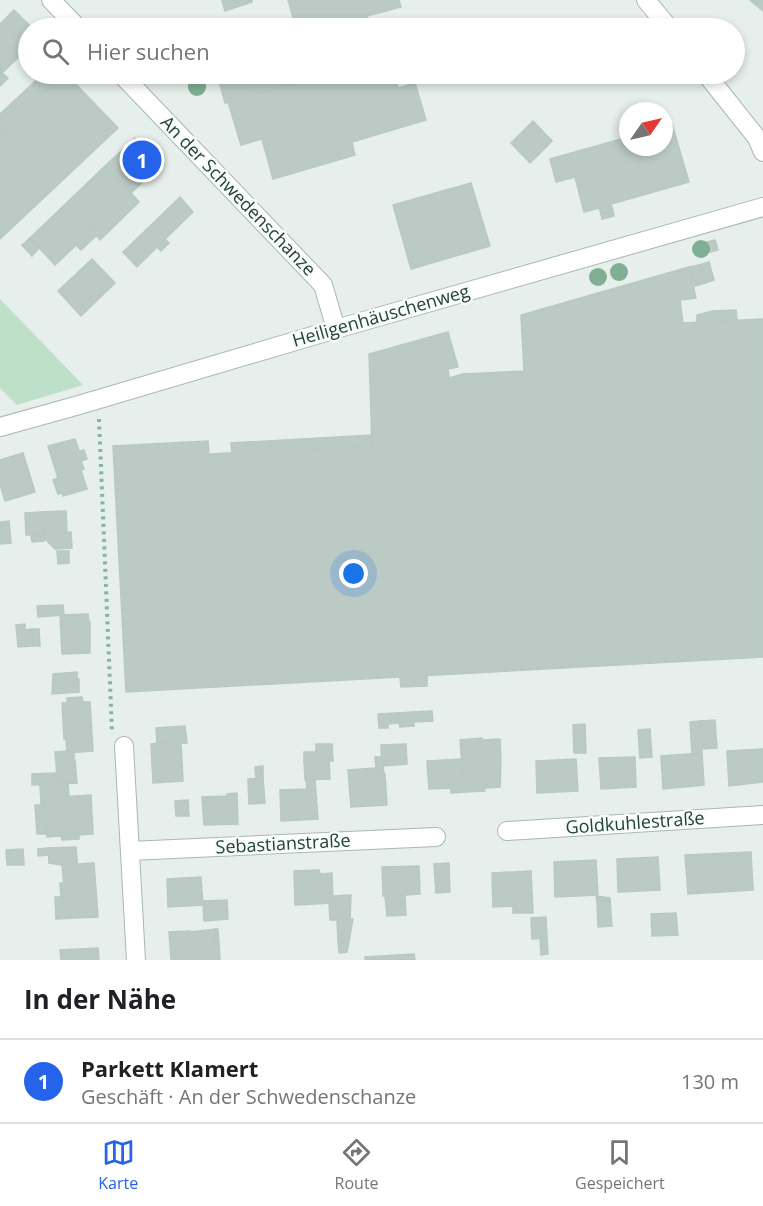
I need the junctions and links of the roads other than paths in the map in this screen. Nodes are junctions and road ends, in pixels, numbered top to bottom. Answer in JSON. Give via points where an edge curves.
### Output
{"nodes":[{"id":1,"x":51,"y":0,"type":"edge"},
{"id":2,"x":646,"y":0,"type":"edge"},
{"id":3,"x":68,"y":18,"type":"edge"},
{"id":4,"x":661,"y":18,"type":"edge"},
{"id":5,"x":131,"y":84,"type":"edge"},
{"id":6,"x":714,"y":84,"type":"edge"},
{"id":7,"x":763,"y":152,"type":"edge"},
{"id":8,"x":763,"y":207,"type":"edge"},
{"id":9,"x":336,"y":329,"type":"junction"},
{"id":10,"x":0,"y":427,"type":"edge"},
{"id":11,"x":124,"y":746,"type":"road end"},
{"id":12,"x":763,"y":814,"type":"edge"},
{"id":13,"x":507,"y":831,"type":"dead end"},
{"id":14,"x":436,"y":837,"type":"dead end"},
{"id":15,"x":130,"y":851,"type":"junction"},
{"id":16,"x":136,"y":960,"type":"edge"}],
"edges":[{"from":1,"to":3,"type":"street"},
{"from":2,"to":4,"type":"street"},
{"from":5,"to":9,"type":"street","name":"An der Schwedenschanze","via":[[322,285]]},
{"from":6,"to":7,"type":"street","via":[[757,138]]},
{"from":8,"to":9,"type":"street","name":"Heiligenhäuschenweg"},
{"from":9,"to":10,"type":"street","name":"Heiligenhäuschenweg"},
{"from":11,"to":15,"type":"street"},
{"from":12,"to":13,"type":"street","name":"Goldkuhlestraße"},
{"from":14,"to":15,"type":"street","name":"Sebastianstraße"},
{"from":15,"to":16,"type":"street"}]}
